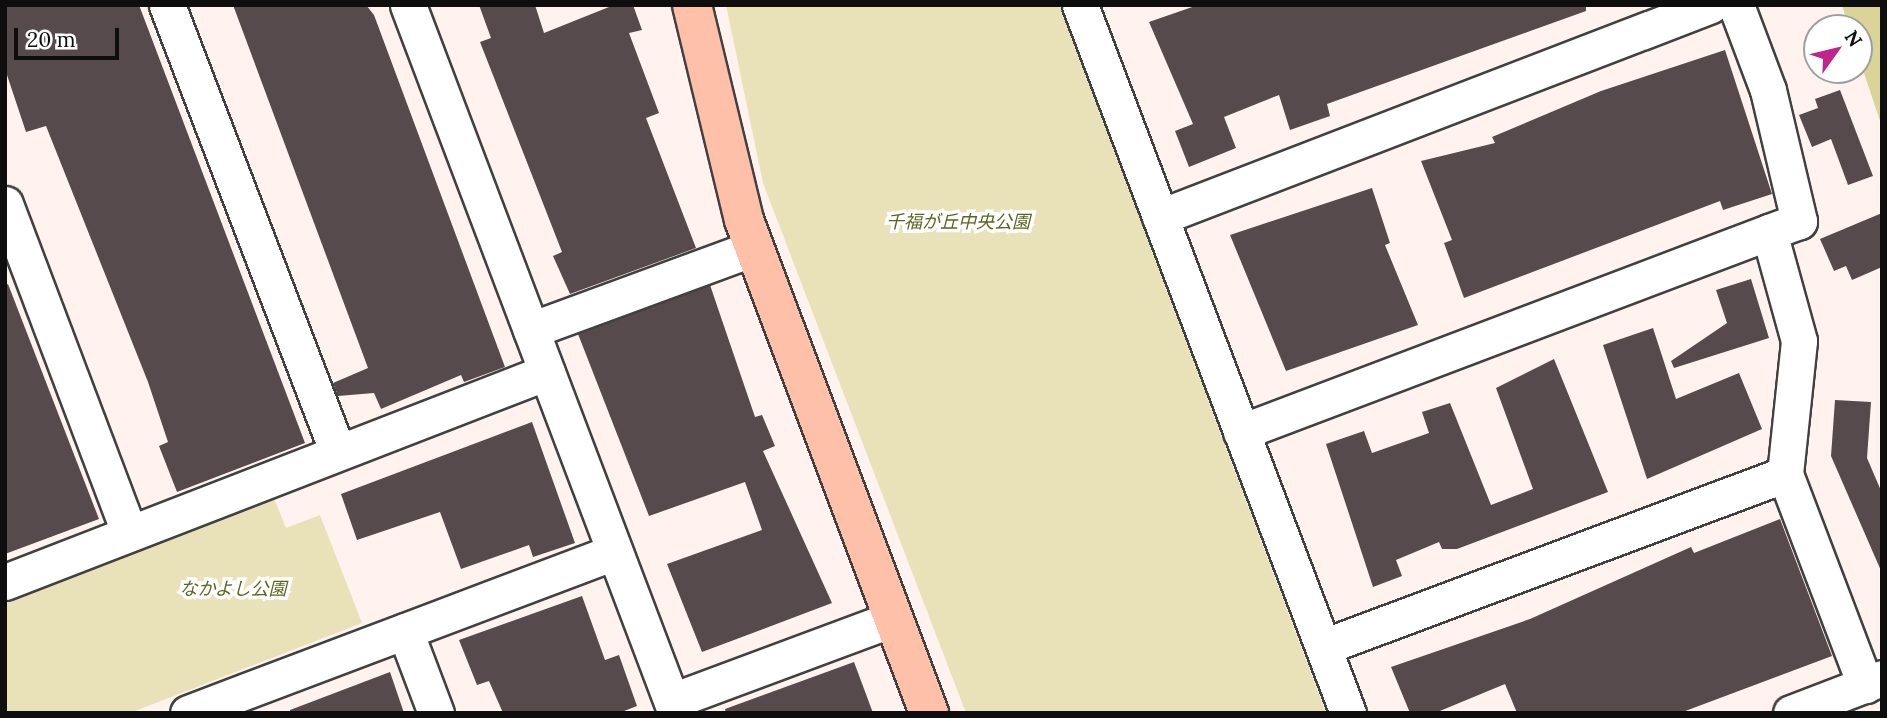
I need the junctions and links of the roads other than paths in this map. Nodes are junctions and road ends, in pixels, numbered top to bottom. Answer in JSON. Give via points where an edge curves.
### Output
{"nodes":[{"id":1,"x":167,"y":5,"type":"edge"},
{"id":2,"x":408,"y":5,"type":"edge"},
{"id":3,"x":692,"y":5,"type":"edge"},
{"id":4,"x":1080,"y":5,"type":"edge"},
{"id":5,"x":1711,"y":5,"type":"edge"},
{"id":6,"x":1736,"y":5,"type":"edge"},
{"id":7,"x":5,"y":204,"type":"edge"},
{"id":8,"x":1160,"y":217,"type":"junction"},
{"id":9,"x":1769,"y":232,"type":"junction"},
{"id":10,"x":754,"y":248,"type":"junction"},
{"id":11,"x":531,"y":330,"type":"junction"},
{"id":12,"x":547,"y":372,"type":"junction"},
{"id":13,"x":1241,"y":432,"type":"junction"},
{"id":14,"x":338,"y":452,"type":"junction"},
{"id":15,"x":1785,"y":474,"type":"junction"},
{"id":16,"x":129,"y":533,"type":"junction"},
{"id":17,"x":615,"y":552,"type":"junction"},
{"id":18,"x":5,"y":582,"type":"edge"},
{"id":19,"x":893,"y":618,"type":"junction"},
{"id":20,"x":405,"y":631,"type":"junction"},
{"id":21,"x":1323,"y":647,"type":"junction"},
{"id":22,"x":1874,"y":681,"type":"edge"},
{"id":23,"x":674,"y":707,"type":"edge"},
{"id":24,"x":196,"y":711,"type":"edge"},
{"id":25,"x":436,"y":713,"type":"edge"},
{"id":26,"x":929,"y":713,"type":"edge"},
{"id":27,"x":1348,"y":713,"type":"edge"},
{"id":28,"x":1791,"y":713,"type":"edge"}],
"edges":[{"from":1,"to":14,"type":"street"},
{"from":2,"to":11,"type":"street"},
{"from":3,"to":10,"type":"street","via":[[709,93]]},
{"from":4,"to":8,"type":"street"},
{"from":5,"to":8,"type":"street"},
{"from":6,"to":9,"type":"street","via":[[1768,90],[1799,221]]},
{"from":7,"to":16,"type":"street"},
{"from":8,"to":13,"type":"street"},
{"from":9,"to":13,"type":"street"},
{"from":9,"to":15,"type":"street","via":[[1799,341]]},
{"from":10,"to":11,"type":"street"},
{"from":10,"to":19,"type":"street"},
{"from":11,"to":12,"type":"street"},
{"from":12,"to":14,"type":"street"},
{"from":12,"to":17,"type":"street"},
{"from":13,"to":21,"type":"street"},
{"from":14,"to":16,"type":"street"},
{"from":15,"to":21,"type":"street"},
{"from":15,"to":22,"type":"street"},
{"from":16,"to":18,"type":"street"},
{"from":17,"to":20,"type":"street"},
{"from":17,"to":23,"type":"street"},
{"from":19,"to":23,"type":"street"},
{"from":19,"to":26,"type":"street"},
{"from":20,"to":24,"type":"street"},
{"from":20,"to":25,"type":"street"},
{"from":21,"to":27,"type":"street"},
{"from":22,"to":28,"type":"street"}]}
